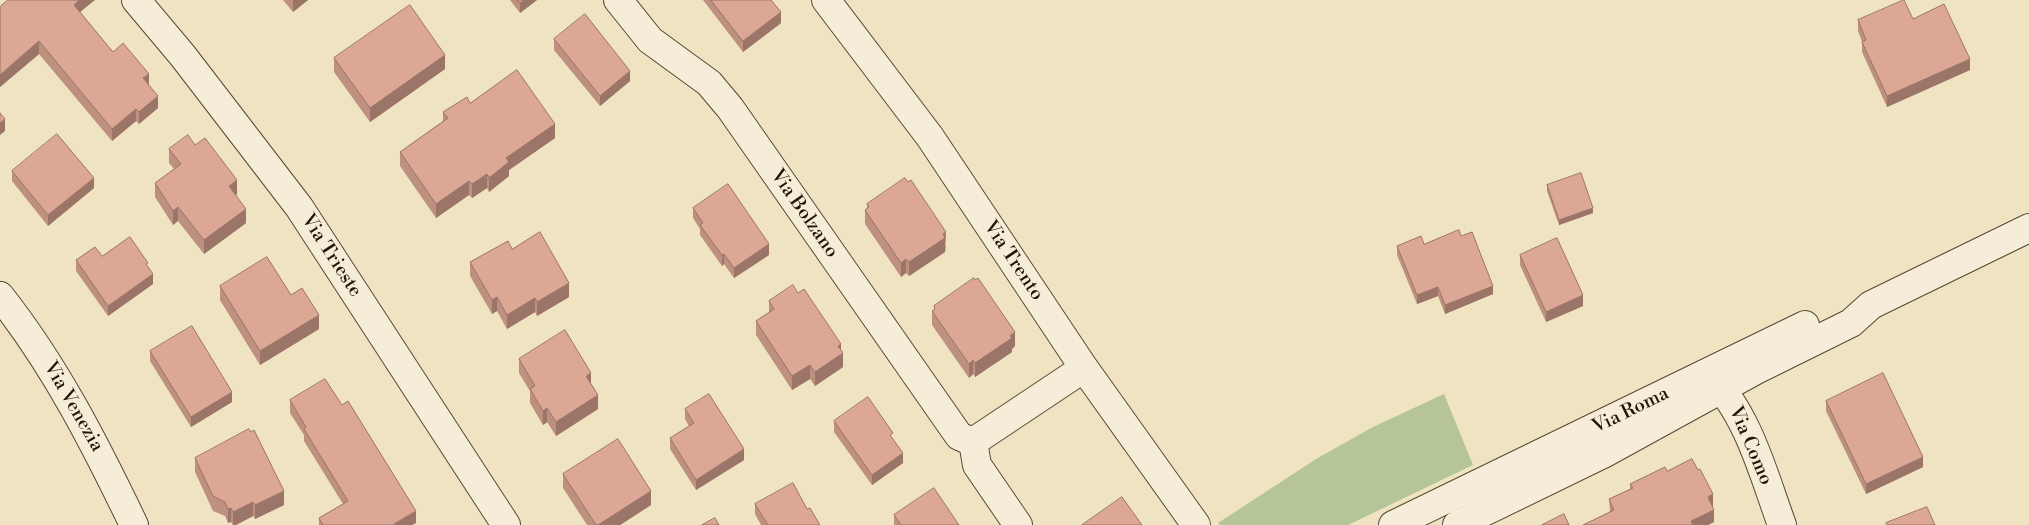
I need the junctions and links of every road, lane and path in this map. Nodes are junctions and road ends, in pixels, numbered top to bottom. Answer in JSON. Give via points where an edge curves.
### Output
{"nodes":[{"id":1,"x":136,"y":0,"type":"edge"},
{"id":2,"x":618,"y":0,"type":"edge"},
{"id":3,"x":826,"y":0,"type":"edge"},
{"id":4,"x":2029,"y":228,"type":"edge"},
{"id":5,"x":0,"y":296,"type":"edge"},
{"id":6,"x":1084,"y":368,"type":"junction"},
{"id":7,"x":1715,"y":381,"type":"junction"},
{"id":8,"x":973,"y":442,"type":"junction"},
{"id":9,"x":134,"y":525,"type":"edge"},
{"id":10,"x":506,"y":525,"type":"edge"},
{"id":11,"x":1018,"y":525,"type":"edge"},
{"id":12,"x":1196,"y":525,"type":"edge"},
{"id":13,"x":1393,"y":525,"type":"edge"},
{"id":14,"x":1457,"y":525,"type":"edge"},
{"id":15,"x":1782,"y":525,"type":"edge"}],
"edges":[{"from":1,"to":10,"type":"street","name":"Via Trieste","via":[[299,207]]},
{"from":2,"to":8,"type":"street","name":"Via Bolzano","via":[[650,40],[709,83],[730,108],[960,436]]},
{"from":3,"to":6,"type":"street","name":"Via Trento","via":[[930,137]]},
{"from":4,"to":7,"type":"street","name":"Via Roma","via":[[1870,305],[1851,324],[1756,370]]},
{"from":5,"to":9,"type":"street","name":"Via Venezia","via":[[60,381]]},
{"from":6,"to":8,"type":"street"},
{"from":6,"to":12,"type":"street","name":"Via Trento"},
{"from":7,"to":13,"type":"street","name":"Via Roma"},
{"from":7,"to":14,"type":"street","name":"Via Roma","via":[[1603,454]]},
{"from":7,"to":15,"type":"street","name":"Via Como","via":[[1732,401]]},
{"from":8,"to":11,"type":"street","via":[[978,465]]}]}
